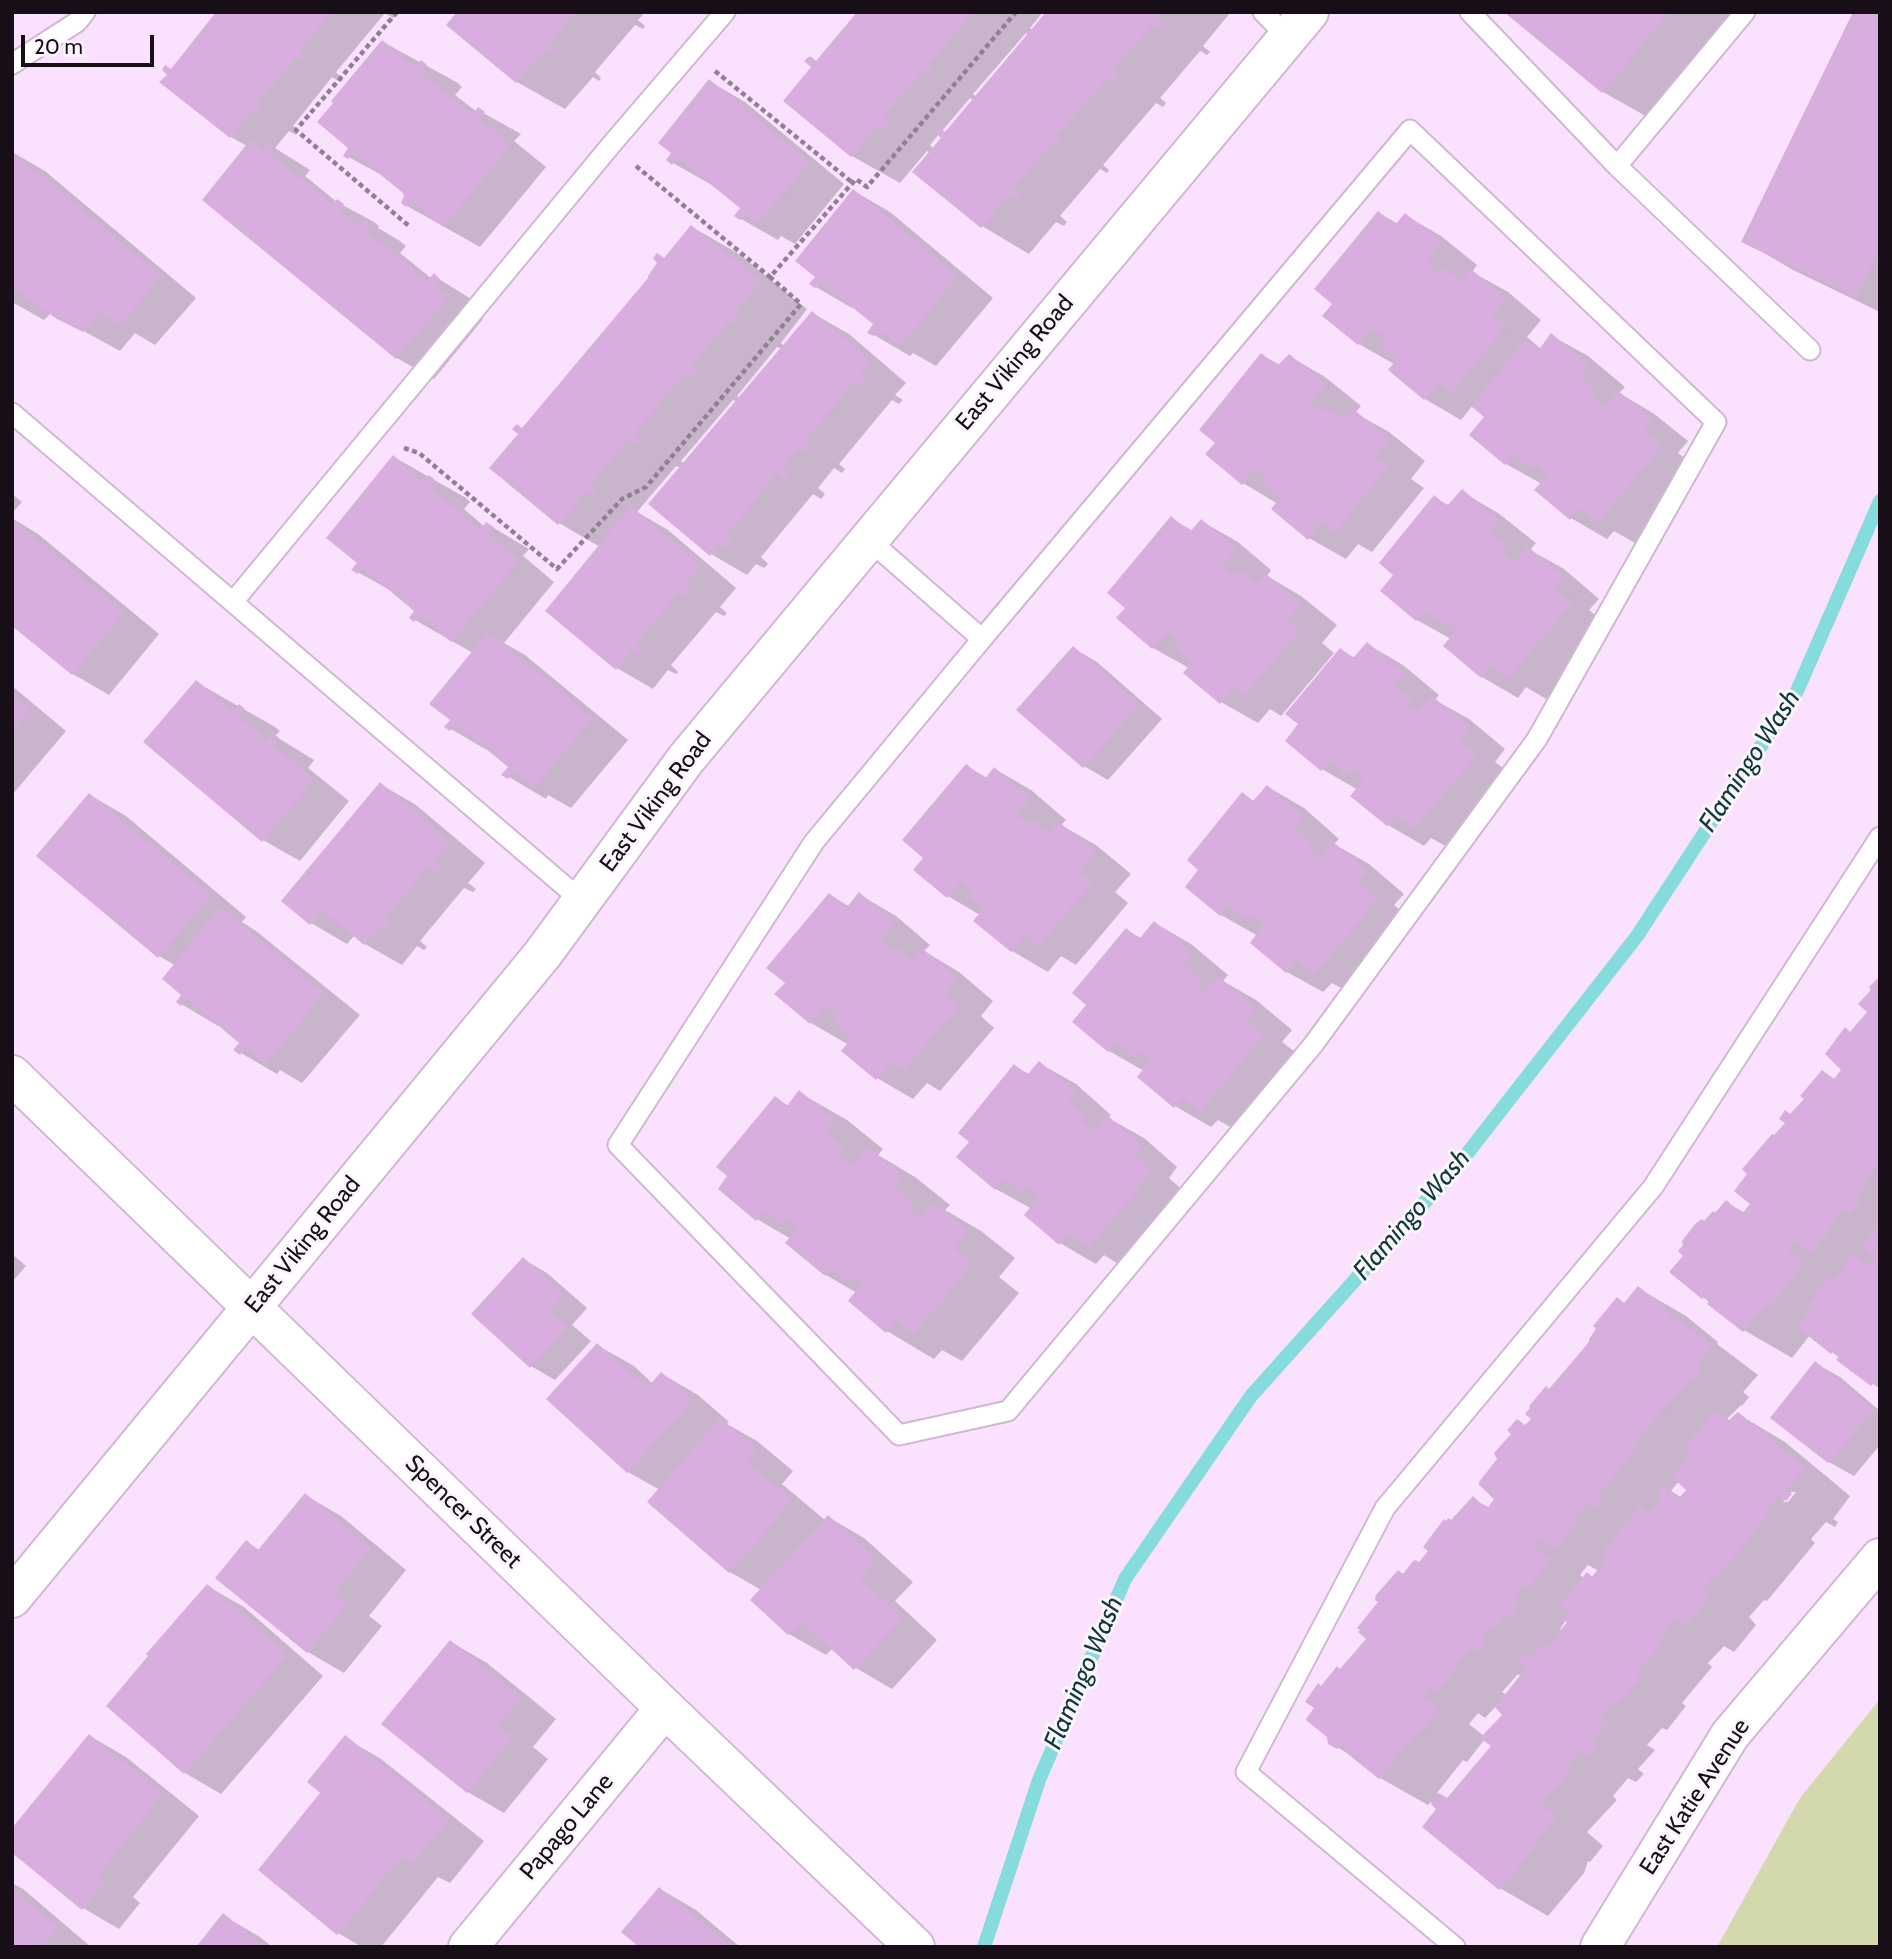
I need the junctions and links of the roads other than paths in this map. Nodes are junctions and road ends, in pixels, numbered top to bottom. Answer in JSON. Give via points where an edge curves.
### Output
{"nodes":[{"id":1,"x":85,"y":12,"type":"edge"},
{"id":2,"x":725,"y":12,"type":"edge"},
{"id":3,"x":1471,"y":12,"type":"edge"},
{"id":4,"x":1745,"y":12,"type":"edge"},
{"id":5,"x":1287,"y":20,"type":"edge"},
{"id":6,"x":12,"y":64,"type":"edge"},
{"id":7,"x":1617,"y":166,"type":"junction"},
{"id":8,"x":1810,"y":350,"type":"dead end"},
{"id":9,"x":12,"y":413,"type":"edge"},
{"id":10,"x":868,"y":539,"type":"junction"},
{"id":11,"x":233,"y":602,"type":"junction"},
{"id":12,"x":982,"y":639,"type":"junction"},
{"id":13,"x":1880,"y":837,"type":"edge"},
{"id":14,"x":582,"y":901,"type":"junction"},
{"id":15,"x":12,"y":1075,"type":"edge"},
{"id":16,"x":252,"y":1308,"type":"junction"},
{"id":17,"x":1880,"y":1558,"type":"edge"},
{"id":18,"x":12,"y":1598,"type":"edge"},
{"id":19,"x":665,"y":1708,"type":"junction"},
{"id":20,"x":906,"y":1938,"type":"edge"},
{"id":21,"x":468,"y":1947,"type":"edge"},
{"id":22,"x":1455,"y":1947,"type":"edge"},
{"id":23,"x":1600,"y":1947,"type":"edge"}],
"edges":[{"from":1,"to":6,"type":"lane","via":[[77,22]]},
{"from":2,"to":11,"type":"lane"},
{"from":3,"to":7,"type":"lane"},
{"from":4,"to":7,"type":"lane"},
{"from":5,"to":10,"type":"street","name":"East Viking Road"},
{"from":7,"to":8,"type":"lane"},
{"from":9,"to":11,"type":"lane"},
{"from":10,"to":12,"type":"lane"},
{"from":10,"to":14,"type":"street","name":"East Viking Road","via":[[686,759]]},
{"from":11,"to":14,"type":"lane"},
{"from":12,"to":12,"type":"lane","via":[[814,842],[618,1145],[898,1435],[1008,1411],[1313,1045],[1537,738],[1716,422],[1410,131]]},
{"from":13,"to":22,"type":"lane","via":[[1653,1187],[1385,1508],[1245,1772]]},
{"from":14,"to":16,"type":"street","name":"East Viking Road"},
{"from":15,"to":16,"type":"street","name":"Spencer Street"},
{"from":16,"to":18,"type":"street","name":"East Viking Road"},
{"from":16,"to":19,"type":"street","name":"Spencer Street"},
{"from":17,"to":23,"type":"street","name":"East Katie Avenue","via":[[1730,1735]]},
{"from":19,"to":20,"type":"street","name":"Spencer Street"},
{"from":19,"to":21,"type":"street","name":"Papago Lane"}]}
